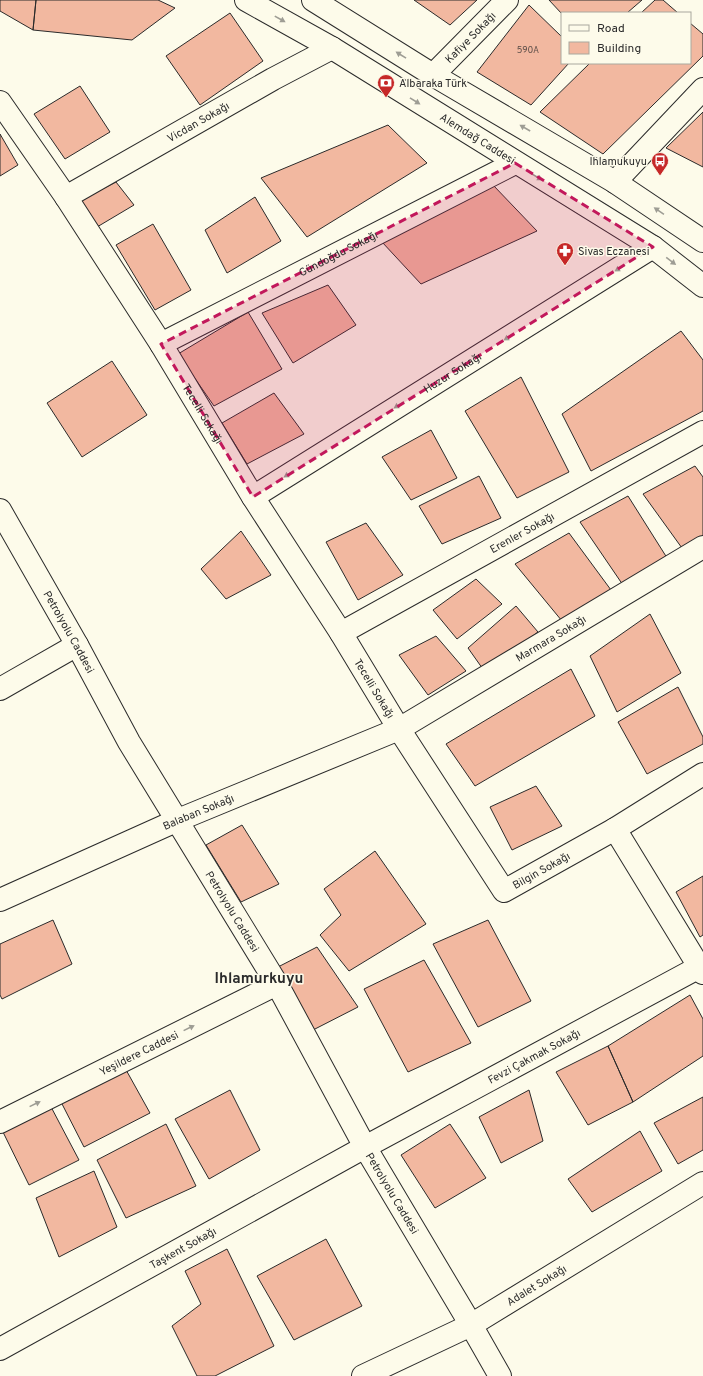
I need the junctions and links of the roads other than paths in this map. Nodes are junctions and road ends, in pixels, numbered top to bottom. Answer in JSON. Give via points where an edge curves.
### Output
{"nodes":[{"id":1,"x":246,"y":0,"type":"edge"},
{"id":2,"x":313,"y":0,"type":"edge"},
{"id":3,"x":507,"y":0,"type":"edge"},
{"id":4,"x":332,"y":48,"type":"junction"},
{"id":5,"x":433,"y":75,"type":"junction"},
{"id":6,"x":703,"y":89,"type":"edge"},
{"id":7,"x":0,"y":102,"type":"edge"},
{"id":8,"x":514,"y":163,"type":"junction"},
{"id":9,"x":615,"y":182,"type":"junction"},
{"id":10,"x":66,"y":197,"type":"junction"},
{"id":11,"x":703,"y":241,"type":"edge"},
{"id":12,"x":653,"y":247,"type":"junction"},
{"id":13,"x":703,"y":286,"type":"edge"},
{"id":14,"x":160,"y":344,"type":"junction"},
{"id":15,"x":703,"y":432,"type":"edge"},
{"id":16,"x":252,"y":497,"type":"junction"},
{"id":17,"x":0,"y":510,"type":"edge"},
{"id":18,"x":703,"y":547,"type":"edge"},
{"id":19,"x":341,"y":633,"type":"junction"},
{"id":20,"x":77,"y":645,"type":"junction"},
{"id":21,"x":0,"y":689,"type":"edge"},
{"id":22,"x":399,"y":729,"type":"junction"},
{"id":23,"x":703,"y":774,"type":"edge"},
{"id":24,"x":178,"y":820,"type":"junction"},
{"id":25,"x":615,"y":829,"type":"junction"},
{"id":26,"x":0,"y":900,"type":"edge"},
{"id":27,"x":702,"y":968,"type":"edge"},
{"id":28,"x":277,"y":984,"type":"junction"},
{"id":29,"x":0,"y":1122,"type":"edge"},
{"id":30,"x":365,"y":1147,"type":"junction"},
{"id":31,"x":703,"y":1183,"type":"edge"},
{"id":32,"x":471,"y":1324,"type":"junction"},
{"id":33,"x":0,"y":1349,"type":"edge"},
{"id":34,"x":364,"y":1376,"type":"edge"},
{"id":35,"x":500,"y":1376,"type":"edge"}],
"edges":[{"from":1,"to":4,"type":"street","name":"Alemdağ Caddesi","one_way":true},
{"from":5,"to":2,"type":"street","one_way":true},
{"from":3,"to":5,"type":"street","name":"Kafiye Sokağı"},
{"from":4,"to":8,"type":"street","name":"Alemdağ Caddesi","one_way":true},
{"from":4,"to":10,"type":"street","name":"Vicdan Sokağı"},
{"from":9,"to":5,"type":"street","one_way":true},
{"from":6,"to":9,"type":"street"},
{"from":7,"to":10,"type":"street","name":"Tecelli Sokağı"},
{"from":8,"to":12,"type":"street","name":"Alemdağ Caddesi","one_way":true},
{"from":8,"to":14,"type":"street","name":"Gündoğdu Sokağı"},
{"from":11,"to":9,"type":"street","one_way":true},
{"from":10,"to":14,"type":"street","name":"Tecelli Sokağı"},
{"from":12,"to":13,"type":"street","name":"Alemdağ Caddesi","one_way":true},
{"from":12,"to":16,"type":"street","name":"Huzur Sokağı","one_way":true},
{"from":14,"to":16,"type":"street","name":"Tecelli Sokağı"},
{"from":15,"to":19,"type":"street","name":"Erenler Sokağı"},
{"from":16,"to":19,"type":"street","name":"Tecelli Sokağı"},
{"from":17,"to":20,"type":"street","name":"Petrolyolu Caddesi"},
{"from":18,"to":22,"type":"street","name":"Marmara Sokağı"},
{"from":19,"to":22,"type":"street","name":"Tecelli Sokağı"},
{"from":20,"to":21,"type":"street"},
{"from":20,"to":24,"type":"street","name":"Petrolyolu Caddesi","via":[[130,742]]},
{"from":22,"to":24,"type":"street","name":"Balaban Sokağı"},
{"from":22,"to":25,"type":"street","name":"Bilgin Sokağı","via":[[504,891]]},
{"from":23,"to":25,"type":"street","name":"Bilgin Sokağı"},
{"from":24,"to":26,"type":"street","name":"Balaban Sokağı"},
{"from":24,"to":28,"type":"street","name":"Petrolyolu Caddesi"},
{"from":25,"to":27,"type":"street"},
{"from":27,"to":30,"type":"street","name":"Fevzi Çakmak Sokağı"},
{"from":29,"to":28,"type":"street","name":"Yeşildere Caddesi","one_way":true},
{"from":28,"to":30,"type":"street","name":"Petrolyolu Caddesi"},
{"from":30,"to":32,"type":"street","name":"Petrolyolu Caddesi"},
{"from":30,"to":33,"type":"street","name":"Taşkent Sokağı"},
{"from":31,"to":32,"type":"street","name":"Adalet Sokağı"},
{"from":32,"to":34,"type":"street","name":"Adalet Sokağı"},
{"from":32,"to":35,"type":"street","name":"Petrolyolu Caddesi"}]}
